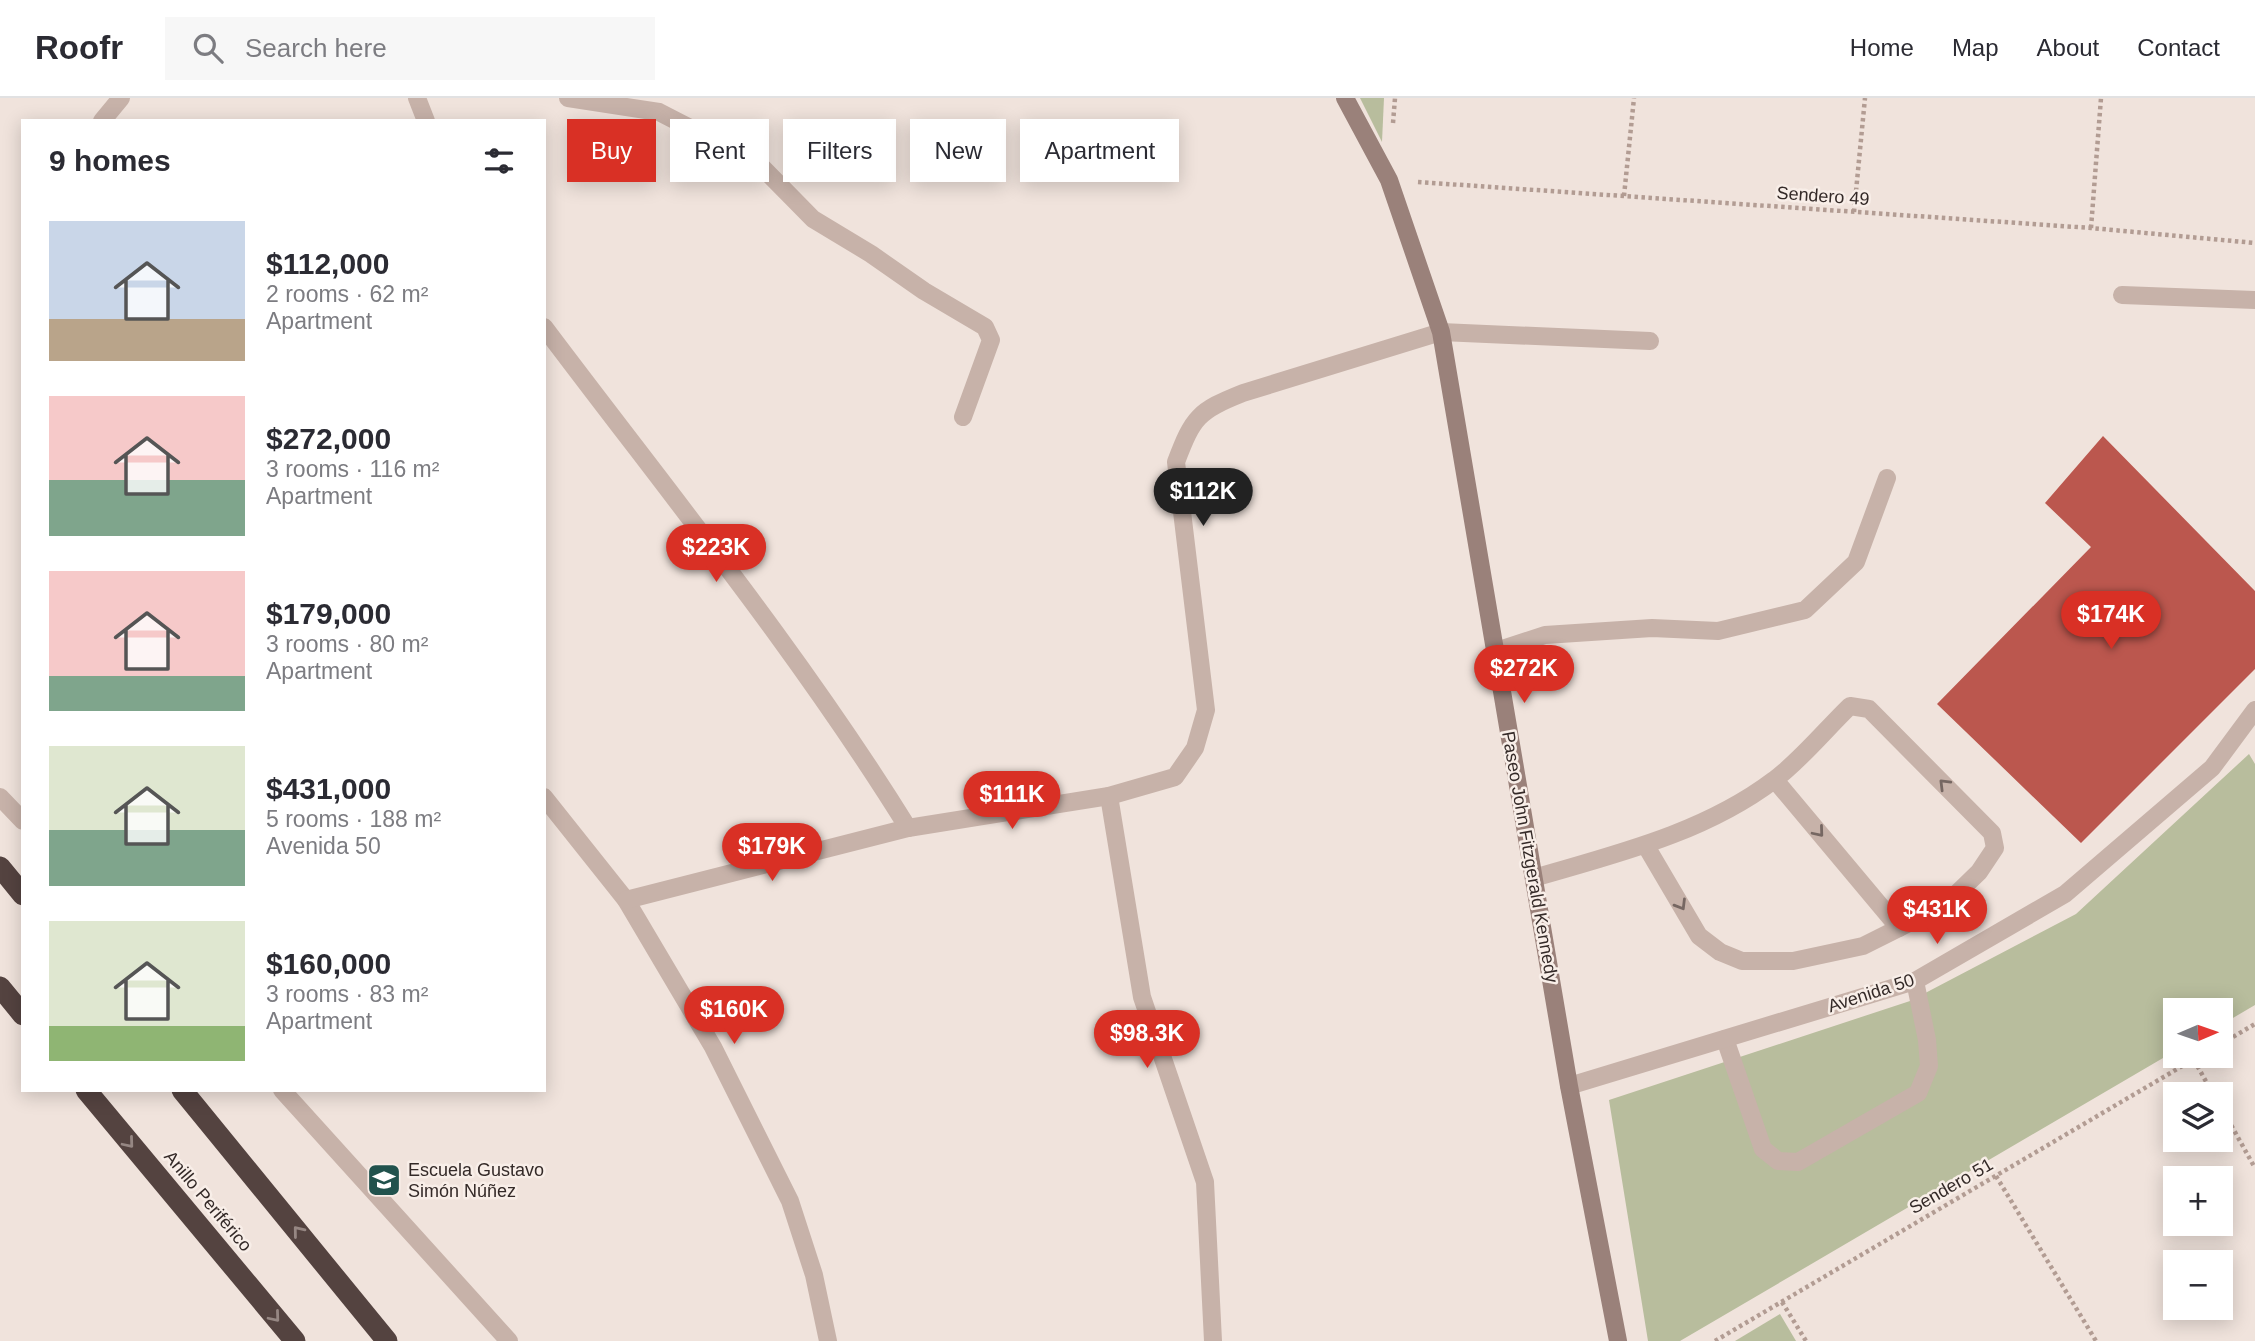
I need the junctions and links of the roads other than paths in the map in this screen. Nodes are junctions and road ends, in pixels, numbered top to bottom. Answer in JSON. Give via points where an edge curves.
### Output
{"nodes":[{"id":1,"x":121,"y":98,"type":"edge"},
{"id":2,"x":417,"y":98,"type":"edge"},
{"id":3,"x":568,"y":98,"type":"edge"},
{"id":4,"x":1345,"y":98,"type":"edge"},
{"id":5,"x":104,"y":119,"type":"edge"},
{"id":6,"x":425,"y":119,"type":"edge"},
{"id":7,"x":2122,"y":295,"type":"dead end"},
{"id":8,"x":2255,"y":300,"type":"edge"},
{"id":9,"x":546,"y":330,"type":"edge"},
{"id":10,"x":1441,"y":332,"type":"junction"},
{"id":11,"x":1650,"y":341,"type":"dead end"},
{"id":12,"x":963,"y":417,"type":"dead end"},
{"id":13,"x":1888,"y":478,"type":"dead end"},
{"id":14,"x":1496,"y":651,"type":"junction"},
{"id":15,"x":2255,"y":710,"type":"edge"},
{"id":16,"x":1775,"y":780,"type":"junction"},
{"id":17,"x":1109,"y":796,"type":"junction"},
{"id":18,"x":0,"y":797,"type":"edge"},
{"id":19,"x":546,"y":800,"type":"edge"},
{"id":20,"x":21,"y":819,"type":"edge"},
{"id":21,"x":908,"y":828,"type":"junction"},
{"id":22,"x":1646,"y":846,"type":"junction"},
{"id":23,"x":0,"y":867,"type":"edge"},
{"id":24,"x":1534,"y":878,"type":"junction"},
{"id":25,"x":21,"y":893,"type":"edge"},
{"id":26,"x":626,"y":901,"type":"junction"},
{"id":27,"x":1899,"y":928,"type":"junction"},
{"id":28,"x":1915,"y":981,"type":"junction"},
{"id":29,"x":0,"y":987,"type":"edge"},
{"id":30,"x":21,"y":1013,"type":"edge"},
{"id":31,"x":1725,"y":1039,"type":"junction"},
{"id":32,"x":1569,"y":1086,"type":"junction"},
{"id":33,"x":88,"y":1092,"type":"edge"},
{"id":34,"x":184,"y":1092,"type":"edge"},
{"id":35,"x":284,"y":1092,"type":"edge"},
{"id":36,"x":295,"y":1341,"type":"edge"},
{"id":37,"x":387,"y":1341,"type":"edge"},
{"id":38,"x":509,"y":1341,"type":"edge"},
{"id":39,"x":828,"y":1341,"type":"edge"},
{"id":40,"x":1213,"y":1341,"type":"edge"},
{"id":41,"x":1618,"y":1341,"type":"edge"}],
"edges":[{"from":1,"to":5,"type":"street"},
{"from":2,"to":6,"type":"street"},
{"from":3,"to":12,"type":"street","via":[[659,112],[758,163],[813,219],[985,327],[991,340]]},
{"from":4,"to":10,"type":"street","name":"Paseo John Fitzgerald Kennedy","via":[[1389,180]]},
{"from":7,"to":8,"type":"street"},
{"from":9,"to":21,"type":"street","via":[[758,606],[856,744]]},
{"from":10,"to":11,"type":"street"},
{"from":10,"to":14,"type":"street","name":"Paseo John Fitzgerald Kennedy"},
{"from":10,"to":17,"type":"street","via":[[1243,393],[1212,405],[1189,427],[1176,462],[1206,710],[1195,748],[1175,777]]},
{"from":13,"to":14,"type":"street","via":[[1856,562],[1805,610],[1718,631],[1652,628],[1545,635]]},
{"from":14,"to":24,"type":"street","name":"Paseo John Fitzgerald Kennedy"},
{"from":15,"to":28,"type":"street","name":"Avenida 50","via":[[2212,768],[2065,894]]},
{"from":16,"to":22,"type":"street","via":[[1728,809]]},
{"from":16,"to":27,"type":"street","one_way":true},
{"from":27,"to":16,"type":"street","one_way":true,"via":[[1946,904],[1979,872],[1995,848],[1992,833],[1869,709],[1850,706]]},
{"from":17,"to":21,"type":"street"},
{"from":17,"to":40,"type":"street","via":[[1142,997],[1205,1182]]},
{"from":18,"to":20,"type":"street"},
{"from":19,"to":26,"type":"street"},
{"from":21,"to":26,"type":"street"},
{"from":22,"to":24,"type":"street"},
{"from":22,"to":27,"type":"street","one_way":true,"via":[[1699,936],[1720,953],[1742,961],[1793,961],[1852,949]]},
{"from":23,"to":25,"type":"highway"},
{"from":24,"to":32,"type":"street","name":"Paseo John Fitzgerald Kennedy"},
{"from":26,"to":39,"type":"street","via":[[713,1047],[790,1201],[814,1275]]},
{"from":28,"to":31,"type":"street","name":"Avenida 50"},
{"from":28,"to":31,"type":"street","via":[[1929,1066],[1918,1093],[1798,1162],[1778,1161],[1763,1149]]},
{"from":29,"to":30,"type":"highway"},
{"from":31,"to":32,"type":"street","name":"Avenida 50"},
{"from":32,"to":41,"type":"street","name":"Paseo John Fitzgerald Kennedy"},
{"from":33,"to":36,"type":"highway","name":"Anillo Periférico","one_way":true},
{"from":37,"to":34,"type":"highway","one_way":true},
{"from":35,"to":38,"type":"street"}]}
